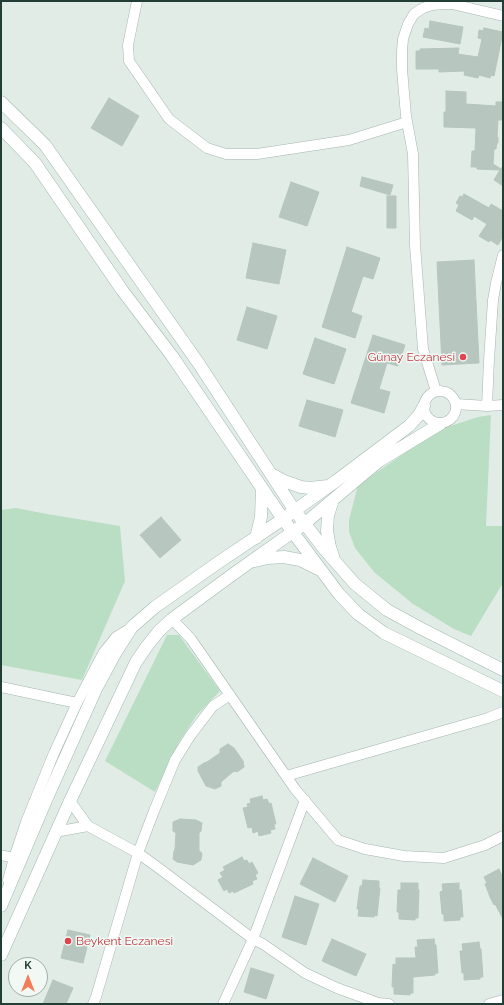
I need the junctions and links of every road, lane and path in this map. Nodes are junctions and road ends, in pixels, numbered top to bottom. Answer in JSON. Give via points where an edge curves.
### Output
{"nodes":[{"id":1,"x":137,"y":1,"type":"edge"},
{"id":2,"x":503,"y":16,"type":"edge"},
{"id":3,"x":1,"y":102,"type":"edge"},
{"id":4,"x":407,"y":122,"type":"junction"},
{"id":5,"x":1,"y":128,"type":"edge"},
{"id":6,"x":503,"y":255,"type":"edge"},
{"id":7,"x":436,"y":391,"type":"junction"},
{"id":8,"x":456,"y":404,"type":"junction"},
{"id":9,"x":503,"y":404,"type":"edge"},
{"id":10,"x":424,"y":406,"type":"junction"},
{"id":11,"x":487,"y":406,"type":"junction"},
{"id":12,"x":440,"y":424,"type":"junction"},
{"id":13,"x":269,"y":472,"type":"junction"},
{"id":14,"x":329,"y":486,"type":"junction"},
{"id":15,"x":262,"y":488,"type":"junction"},
{"id":16,"x":333,"y":500,"type":"junction"},
{"id":17,"x":295,"y":511,"type":"junction"},
{"id":18,"x":283,"y":519,"type":"junction"},
{"id":19,"x":304,"y":524,"type":"junction"},
{"id":20,"x":292,"y":532,"type":"junction"},
{"id":21,"x":256,"y":538,"type":"junction"},
{"id":22,"x":245,"y":566,"type":"junction"},
{"id":23,"x":340,"y":568,"type":"junction"},
{"id":24,"x":322,"y":572,"type":"junction"},
{"id":25,"x":172,"y":619,"type":"junction"},
{"id":26,"x":132,"y":627,"type":"junction"},
{"id":27,"x":503,"y":670,"type":"edge"},
{"id":28,"x":1,"y":688,"type":"edge"},
{"id":29,"x":503,"y":691,"type":"edge"},
{"id":30,"x":230,"y":695,"type":"junction"},
{"id":31,"x":77,"y":703,"type":"junction"},
{"id":32,"x":503,"y":712,"type":"edge"},
{"id":33,"x":286,"y":776,"type":"junction"},
{"id":34,"x":305,"y":800,"type":"junction"},
{"id":35,"x":70,"y":801,"type":"junction"},
{"id":36,"x":88,"y":826,"type":"junction"},
{"id":37,"x":55,"y":832,"type":"junction"},
{"id":38,"x":503,"y":836,"type":"edge"},
{"id":39,"x":138,"y":854,"type":"junction"},
{"id":40,"x":1,"y":855,"type":"edge"},
{"id":41,"x":14,"y":858,"type":"junction"},
{"id":42,"x":7,"y":892,"type":"junction"},
{"id":43,"x":1,"y":906,"type":"edge"},
{"id":44,"x":253,"y":939,"type":"junction"},
{"id":45,"x":1,"y":955,"type":"edge"},
{"id":46,"x":503,"y":1000,"type":"edge"},
{"id":47,"x":93,"y":1004,"type":"edge"},
{"id":48,"x":224,"y":1004,"type":"edge"},
{"id":49,"x":388,"y":1004,"type":"edge"},
{"id":50,"x":489,"y":1004,"type":"edge"}],
"edges":[{"from":1,"to":4,"type":"street","via":[[128,45],[129,61],[169,119],[207,148],[226,154],[257,154],[349,140]]},
{"from":2,"to":4,"type":"street","via":[[445,4],[428,6],[414,14],[405,30],[402,51]]},
{"from":3,"to":13,"type":"street","via":[[45,145],[199,364]]},
{"from":4,"to":7,"type":"street","via":[[413,154],[415,245],[423,349]]},
{"from":5,"to":15,"type":"street","via":[[35,163]]},
{"from":6,"to":11,"type":"street","via":[[493,300]]},
{"from":7,"to":8,"type":"street","via":[[451,395]]},
{"from":7,"to":10,"type":"street","via":[[428,396]]},
{"from":8,"to":11,"type":"street"},
{"from":8,"to":12,"type":"street","via":[[451,420]]},
{"from":9,"to":11,"type":"street"},
{"from":10,"to":12,"type":"street","via":[[426,416]]},
{"from":10,"to":14,"type":"street","via":[[409,426]]},
{"from":12,"to":16,"type":"street","via":[[379,461]]},
{"from":13,"to":14,"type":"street","via":[[301,487]]},
{"from":13,"to":17,"type":"street"},
{"from":14,"to":17,"type":"street"},
{"from":15,"to":18,"type":"street"},
{"from":15,"to":21,"type":"street","via":[[261,517]]},
{"from":16,"to":19,"type":"street"},
{"from":16,"to":23,"type":"street","via":[[328,515],[327,531],[332,554]]},
{"from":17,"to":18,"type":"street"},
{"from":17,"to":19,"type":"street"},
{"from":18,"to":20,"type":"street"},
{"from":18,"to":21,"type":"street"},
{"from":19,"to":20,"type":"street"},
{"from":19,"to":23,"type":"street"},
{"from":20,"to":22,"type":"street"},
{"from":20,"to":24,"type":"street"},
{"from":21,"to":26,"type":"street","via":[[154,607]]},
{"from":22,"to":24,"type":"street","via":[[268,558],[284,557],[308,563]]},
{"from":22,"to":25,"type":"street"},
{"from":23,"to":27,"type":"street","via":[[387,610]]},
{"from":24,"to":29,"type":"street","via":[[358,614],[384,633]]},
{"from":25,"to":30,"type":"street","via":[[191,639]]},
{"from":25,"to":35,"type":"street","via":[[146,646],[136,662]]},
{"from":26,"to":31,"type":"street","via":[[116,637],[104,652]]},
{"from":26,"to":42,"type":"street","via":[[93,695]]},
{"from":28,"to":31,"type":"street"},
{"from":30,"to":33,"type":"street"},
{"from":30,"to":39,"type":"street","via":[[214,706],[175,760]]},
{"from":31,"to":41,"type":"street","via":[[54,753]]},
{"from":32,"to":33,"type":"street"},
{"from":33,"to":34,"type":"street"},
{"from":34,"to":38,"type":"street","via":[[338,840],[365,849],[404,856],[444,858],[485,845]]},
{"from":34,"to":44,"type":"street"},
{"from":35,"to":36,"type":"street"},
{"from":35,"to":37,"type":"street"},
{"from":36,"to":37,"type":"street"},
{"from":36,"to":39,"type":"street"},
{"from":37,"to":45,"type":"street"},
{"from":39,"to":44,"type":"street"},
{"from":39,"to":47,"type":"street"},
{"from":40,"to":41,"type":"street"},
{"from":41,"to":42,"type":"street","via":[[8,877]]},
{"from":42,"to":43,"type":"street"},
{"from":44,"to":48,"type":"street"},
{"from":44,"to":49,"type":"street","via":[[305,973],[337,988],[378,1003]]},
{"from":46,"to":50,"type":"street"}]}
